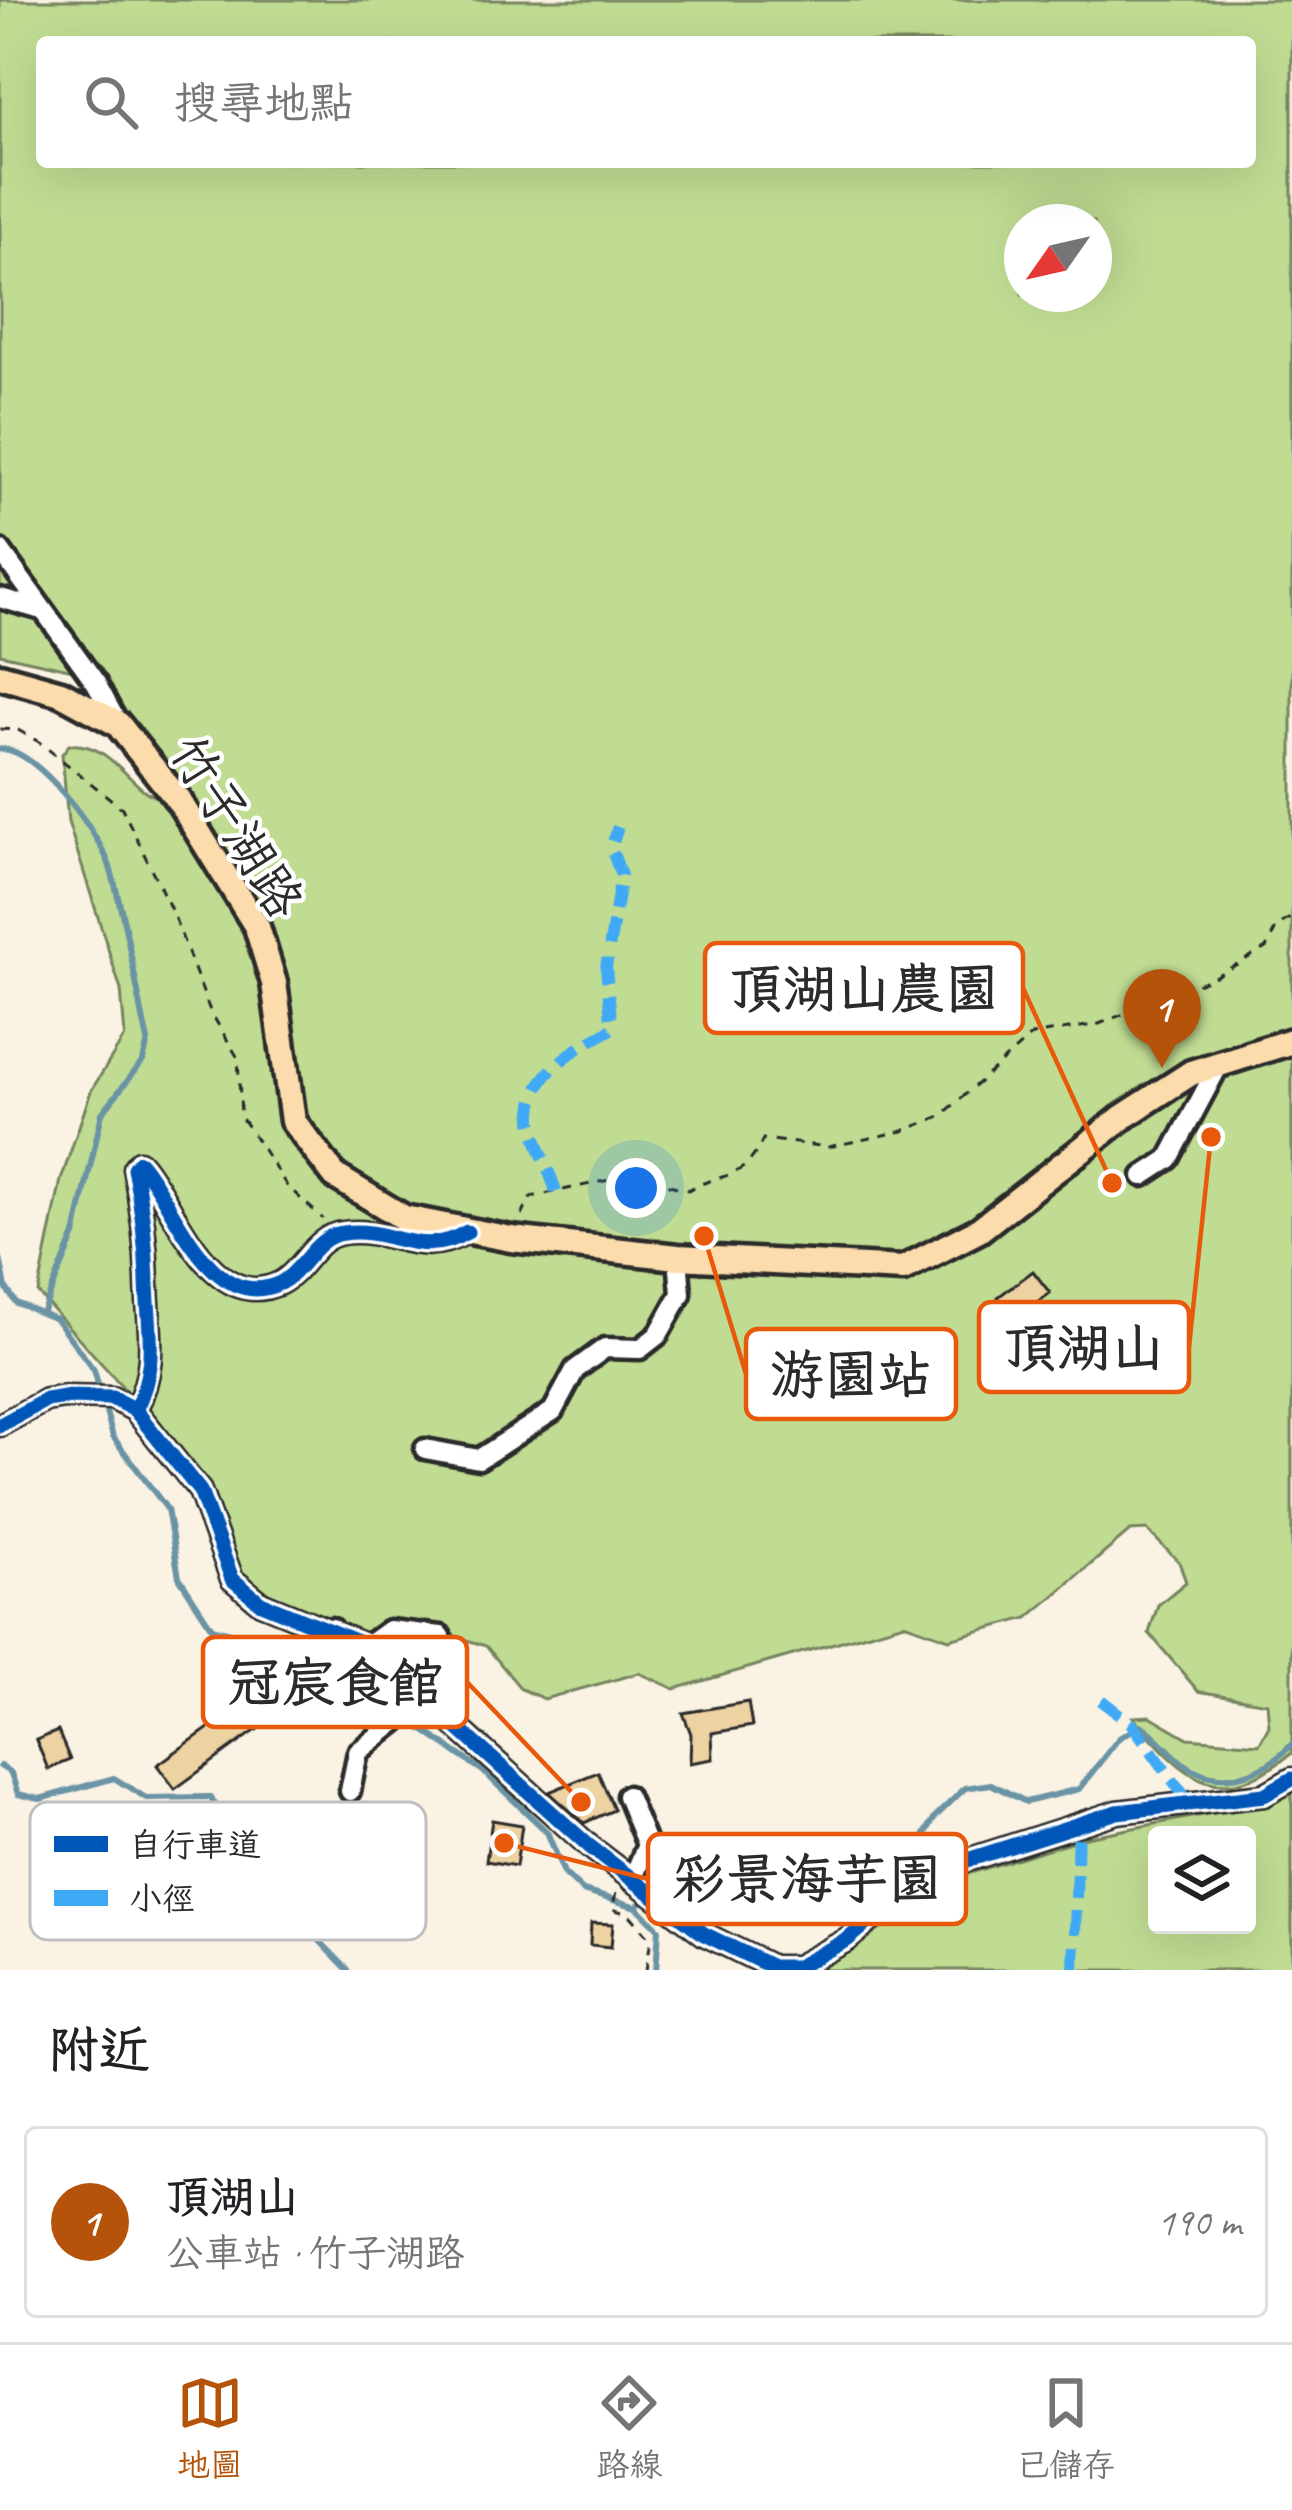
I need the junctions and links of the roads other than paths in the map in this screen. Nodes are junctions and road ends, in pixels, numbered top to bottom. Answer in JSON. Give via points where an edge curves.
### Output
{"nodes":[{"id":1,"x":0,"y":550,"type":"edge"},
{"id":2,"x":0,"y":598,"type":"edge"},
{"id":3,"x":42,"y":610,"type":"junction"},
{"id":4,"x":0,"y":676,"type":"edge"},
{"id":5,"x":118,"y":724,"type":"junction"},
{"id":6,"x":1292,"y":1041,"type":"edge"},
{"id":7,"x":1221,"y":1061,"type":"junction"},
{"id":8,"x":1143,"y":1176,"type":"dead end"},
{"id":9,"x":467,"y":1232,"type":"junction"},
{"id":10,"x":678,"y":1257,"type":"junction"},
{"id":11,"x":135,"y":1410,"type":"junction"},
{"id":12,"x":0,"y":1425,"type":"edge"},
{"id":13,"x":425,"y":1449,"type":"dead end"},
{"id":14,"x":331,"y":1628,"type":"junction"},
{"id":15,"x":441,"y":1636,"type":"dead end"},
{"id":16,"x":367,"y":1646,"type":"junction"},
{"id":17,"x":318,"y":1652,"type":"dead end"},
{"id":18,"x":413,"y":1709,"type":"junction"},
{"id":19,"x":1292,"y":1779,"type":"edge"},
{"id":20,"x":350,"y":1791,"type":"dead end"},
{"id":21,"x":627,"y":1796,"type":"dead end"},
{"id":22,"x":644,"y":1888,"type":"junction"}],
"edges":[{"from":1,"to":3,"type":"street"},
{"from":2,"to":3,"type":"street"},
{"from":3,"to":5,"type":"street"},
{"from":4,"to":5,"type":"main road","name":"竹子湖路"},
{"from":5,"to":9,"type":"main road","name":"竹子湖路","via":[[179,801],[257,927],[274,983],[287,1099],[303,1138],[361,1196],[404,1218]]},
{"from":6,"to":7,"type":"main road","name":"竹子湖路"},
{"from":7,"to":8,"type":"street","via":[[1168,1159]]},
{"from":7,"to":10,"type":"main road","name":"竹子湖路","via":[[1123,1118],[979,1230],[903,1269]]},
{"from":9,"to":10,"type":"main road","name":"竹子湖路"},
{"from":9,"to":11,"type":"street","via":[[443,1246],[341,1232],[276,1285],[233,1281],[202,1259],[139,1162],[154,1339],[150,1381]]},
{"from":10,"to":13,"type":"street","via":[[681,1294],[658,1336],[640,1349],[605,1348],[575,1370],[553,1411],[478,1460]]},
{"from":11,"to":12,"type":"street","via":[[102,1398],[46,1400]]},
{"from":11,"to":14,"type":"street","via":[[200,1491],[232,1579],[261,1603]]},
{"from":14,"to":16,"type":"street"},
{"from":14,"to":17,"type":"street"},
{"from":15,"to":16,"type":"street","via":[[389,1630]]},
{"from":16,"to":18,"type":"street"},
{"from":18,"to":20,"type":"street","via":[[358,1752]]},
{"from":18,"to":22,"type":"street"},
{"from":19,"to":22,"type":"street","via":[[1264,1796],[1118,1812],[958,1863],[797,1966],[772,1967],[730,1950]]},
{"from":21,"to":22,"type":"street","via":[[647,1845]]}]}
